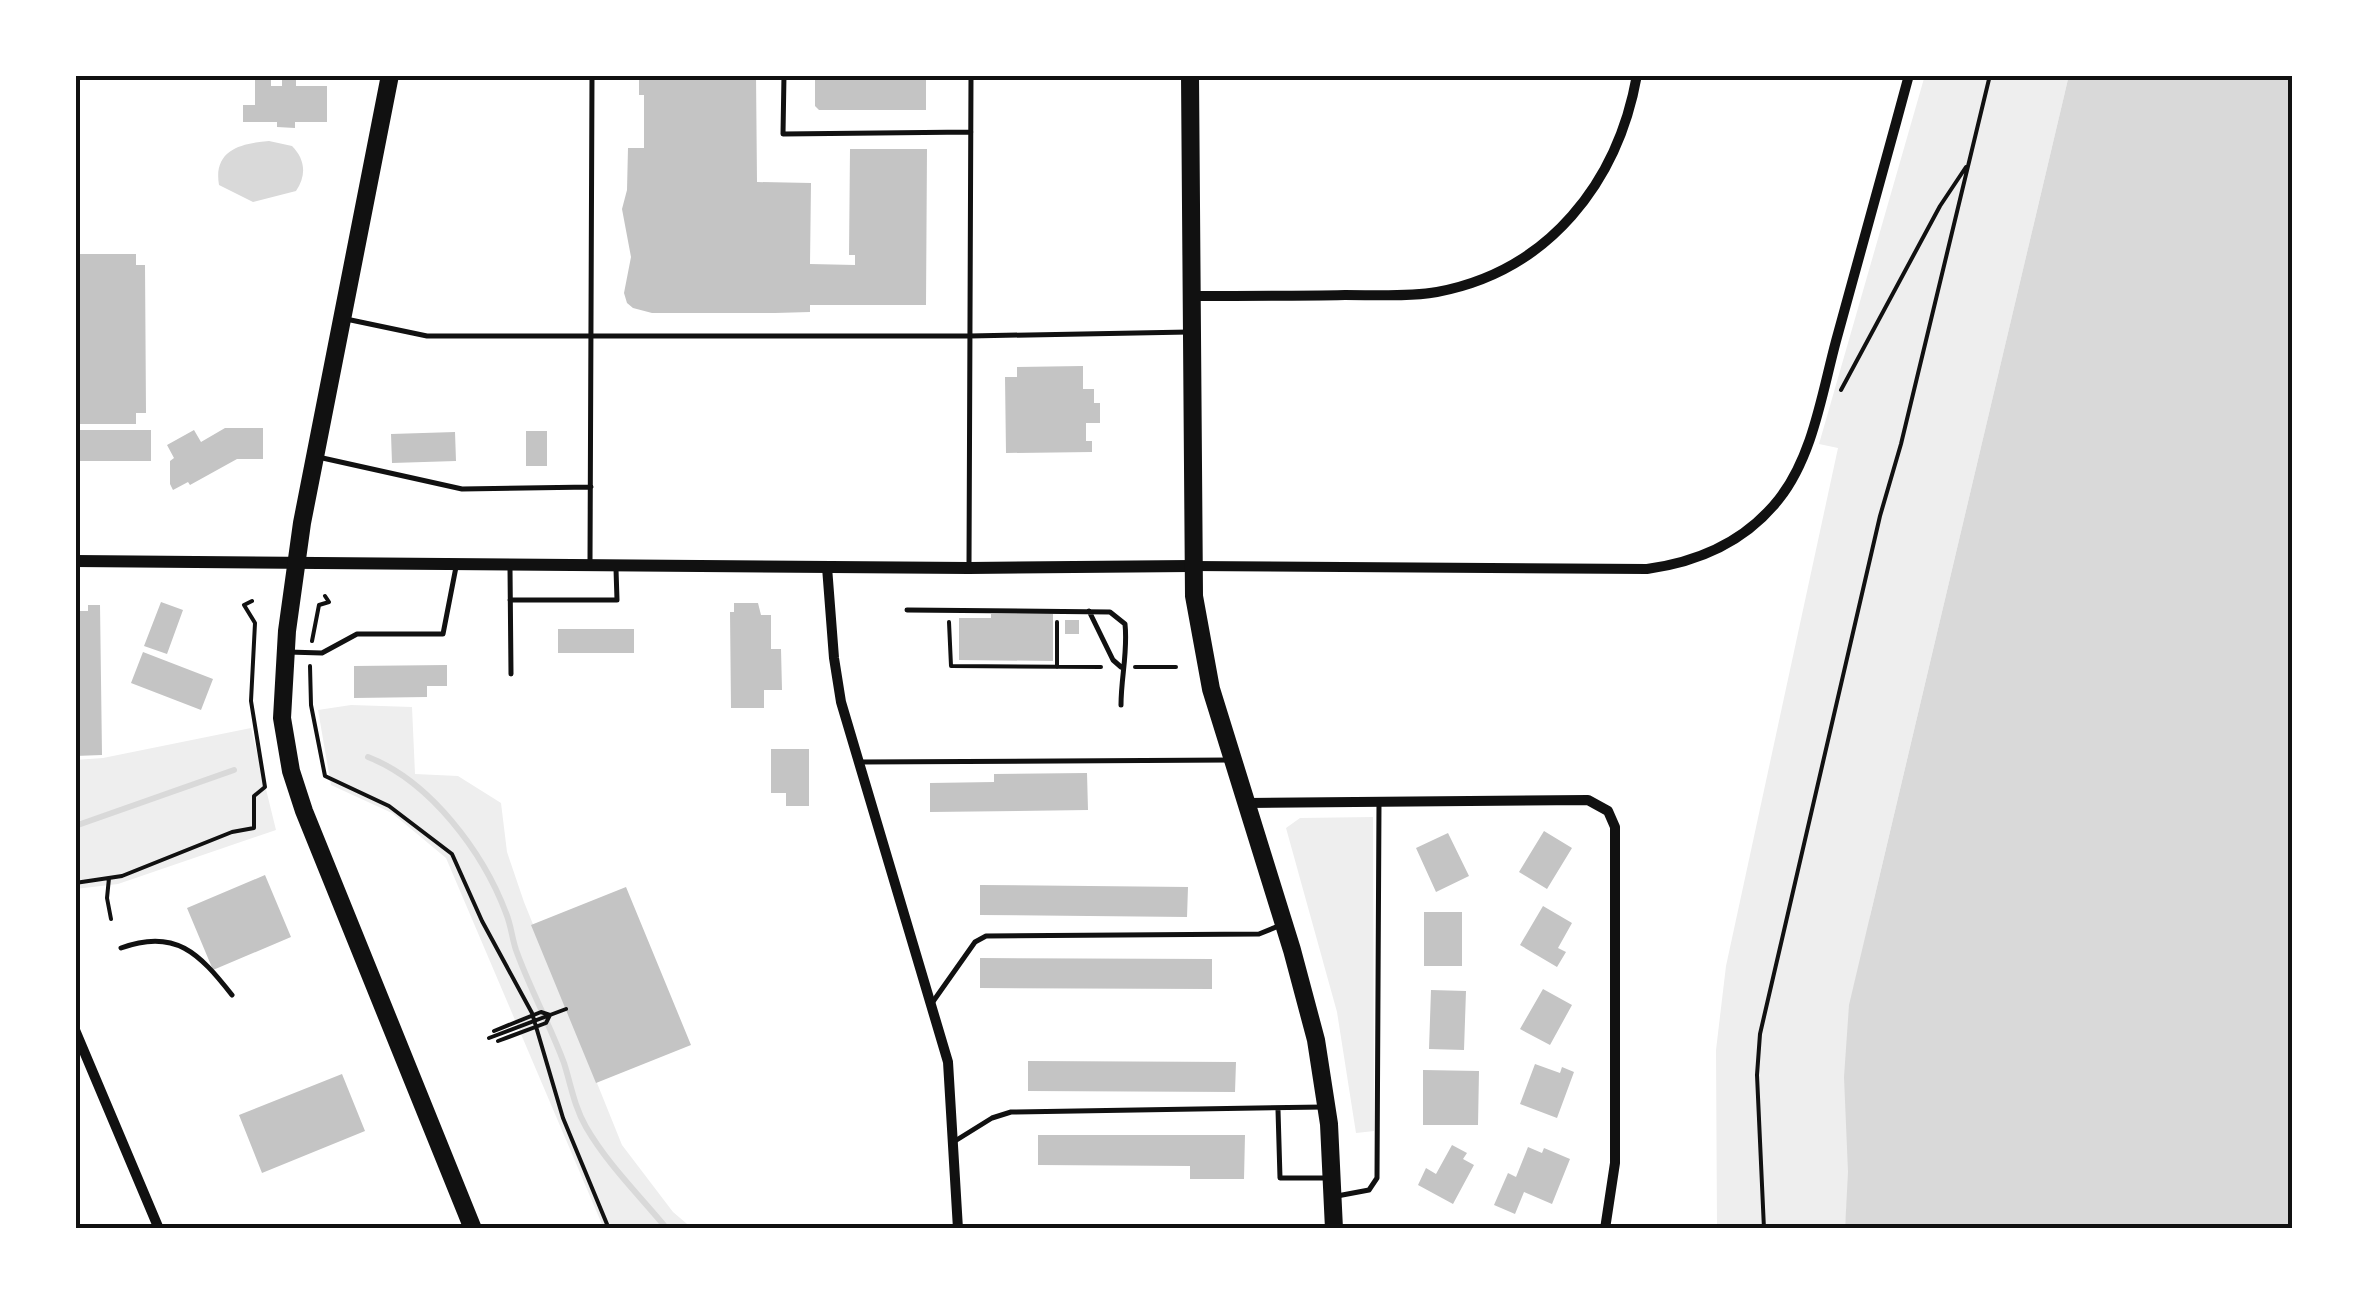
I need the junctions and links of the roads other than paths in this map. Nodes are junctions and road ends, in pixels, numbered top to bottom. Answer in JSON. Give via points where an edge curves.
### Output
{"nodes":[{"id":1,"x":390,"y":75,"type":"edge"},
{"id":2,"x":592,"y":75,"type":"edge"},
{"id":3,"x":784,"y":75,"type":"edge"},
{"id":4,"x":971,"y":75,"type":"edge"},
{"id":5,"x":1190,"y":75,"type":"edge"},
{"id":6,"x":1637,"y":75,"type":"edge"},
{"id":7,"x":1909,"y":75,"type":"edge"},
{"id":8,"x":971,"y":132,"type":"junction"},
{"id":9,"x":1190,"y":296,"type":"junction"},
{"id":10,"x":344,"y":318,"type":"junction"},
{"id":11,"x":1190,"y":332,"type":"junction"},
{"id":12,"x":592,"y":336,"type":"junction"},
{"id":13,"x":970,"y":336,"type":"junction"},
{"id":14,"x":317,"y":457,"type":"junction"},
{"id":15,"x":591,"y":487,"type":"junction"},
{"id":16,"x":75,"y":561,"type":"edge"},
{"id":17,"x":296,"y":564,"type":"junction"},
{"id":18,"x":457,"y":564,"type":"junction"},
{"id":19,"x":510,"y":565,"type":"junction"},
{"id":20,"x":590,"y":566,"type":"junction"},
{"id":21,"x":616,"y":566,"type":"junction"},
{"id":22,"x":1191,"y":566,"type":"junction"},
{"id":23,"x":827,"y":567,"type":"junction"},
{"id":24,"x":969,"y":568,"type":"junction"},
{"id":25,"x":510,"y":600,"type":"junction"},
{"id":26,"x":907,"y":610,"type":"dead end"},
{"id":27,"x":1088,"y":610,"type":"junction"},
{"id":28,"x":284,"y":652,"type":"junction"},
{"id":29,"x":1121,"y":667,"type":"junction"},
{"id":30,"x":511,"y":674,"type":"dead end"},
{"id":31,"x":1121,"y":705,"type":"dead end"},
{"id":32,"x":1233,"y":760,"type":"junction"},
{"id":33,"x":857,"y":762,"type":"junction"},
{"id":34,"x":1379,"y":801,"type":"junction"},
{"id":35,"x":1246,"y":803,"type":"junction"},
{"id":36,"x":1284,"y":924,"type":"junction"},
{"id":37,"x":121,"y":948,"type":"dead end"},
{"id":38,"x":232,"y":995,"type":"dead end"},
{"id":39,"x":931,"y":1005,"type":"junction"},
{"id":40,"x":75,"y":1030,"type":"edge"},
{"id":41,"x":1326,"y":1107,"type":"junction"},
{"id":42,"x":1278,"y":1110,"type":"junction"},
{"id":43,"x":955,"y":1141,"type":"junction"},
{"id":44,"x":1333,"y":1187,"type":"junction"},
{"id":45,"x":159,"y":1229,"type":"edge"},
{"id":46,"x":473,"y":1229,"type":"edge"},
{"id":47,"x":958,"y":1229,"type":"edge"},
{"id":48,"x":1334,"y":1229,"type":"edge"},
{"id":49,"x":1605,"y":1229,"type":"edge"}],
"edges":[{"from":1,"to":10,"type":"main road"},
{"from":2,"to":12,"type":"lane"},
{"from":3,"to":8,"type":"lane","via":[[784,134]]},
{"from":4,"to":8,"type":"lane"},
{"from":5,"to":9,"type":"main road"},
{"from":6,"to":9,"type":"street","via":[[1621,138],[1590,196],[1508,267],[1437,292]]},
{"from":7,"to":22,"type":"street","via":[[1809,440],[1779,499],[1732,540],[1710,554],[1647,569]]},
{"from":8,"to":13,"type":"lane"},
{"from":9,"to":11,"type":"main road"},
{"from":10,"to":12,"type":"lane","via":[[427,336]]},
{"from":10,"to":14,"type":"main road"},
{"from":11,"to":13,"type":"lane"},
{"from":11,"to":22,"type":"main road"},
{"from":12,"to":13,"type":"lane"},
{"from":12,"to":15,"type":"lane"},
{"from":13,"to":24,"type":"lane"},
{"from":14,"to":15,"type":"lane","via":[[462,489]]},
{"from":14,"to":17,"type":"main road"},
{"from":15,"to":20,"type":"lane"},
{"from":16,"to":17,"type":"street"},
{"from":17,"to":18,"type":"street"},
{"from":17,"to":28,"type":"main road"},
{"from":18,"to":19,"type":"street"},
{"from":18,"to":28,"type":"lane","via":[[443,634],[357,634],[322,653]]},
{"from":19,"to":20,"type":"street"},
{"from":19,"to":25,"type":"lane"},
{"from":20,"to":21,"type":"street"},
{"from":21,"to":23,"type":"street"},
{"from":21,"to":25,"type":"lane","via":[[617,600]]},
{"from":22,"to":24,"type":"street"},
{"from":22,"to":32,"type":"main road","via":[[1204,660]]},
{"from":23,"to":24,"type":"street"},
{"from":23,"to":33,"type":"street","via":[[834,658]]},
{"from":25,"to":30,"type":"lane"},
{"from":26,"to":27,"type":"lane"},
{"from":27,"to":29,"type":"lane"},
{"from":27,"to":29,"type":"lane","via":[[1110,612],[1125,624],[1128,650]]},
{"from":28,"to":46,"type":"main road","via":[[285,740],[304,811]]},
{"from":29,"to":31,"type":"lane"},
{"from":32,"to":33,"type":"lane"},
{"from":32,"to":35,"type":"main road"},
{"from":33,"to":39,"type":"street"},
{"from":34,"to":35,"type":"street"},
{"from":34,"to":44,"type":"lane","via":[[1377,1178],[1369,1190]]},
{"from":34,"to":49,"type":"street","via":[[1588,800],[1613,818],[1614,1163]]},
{"from":35,"to":36,"type":"main road"},
{"from":36,"to":39,"type":"lane","via":[[1259,934],[986,936]]},
{"from":36,"to":41,"type":"main road","via":[[1316,1040]]},
{"from":37,"to":38,"type":"lane","via":[[153,938],[170,941],[188,950]]},
{"from":39,"to":43,"type":"street","via":[[948,1062]]},
{"from":40,"to":45,"type":"street"},
{"from":41,"to":42,"type":"lane"},
{"from":41,"to":44,"type":"main road"},
{"from":42,"to":43,"type":"lane","via":[[1011,1112]]},
{"from":42,"to":44,"type":"lane","via":[[1280,1178]]},
{"from":43,"to":47,"type":"street"},
{"from":44,"to":48,"type":"main road"}]}
